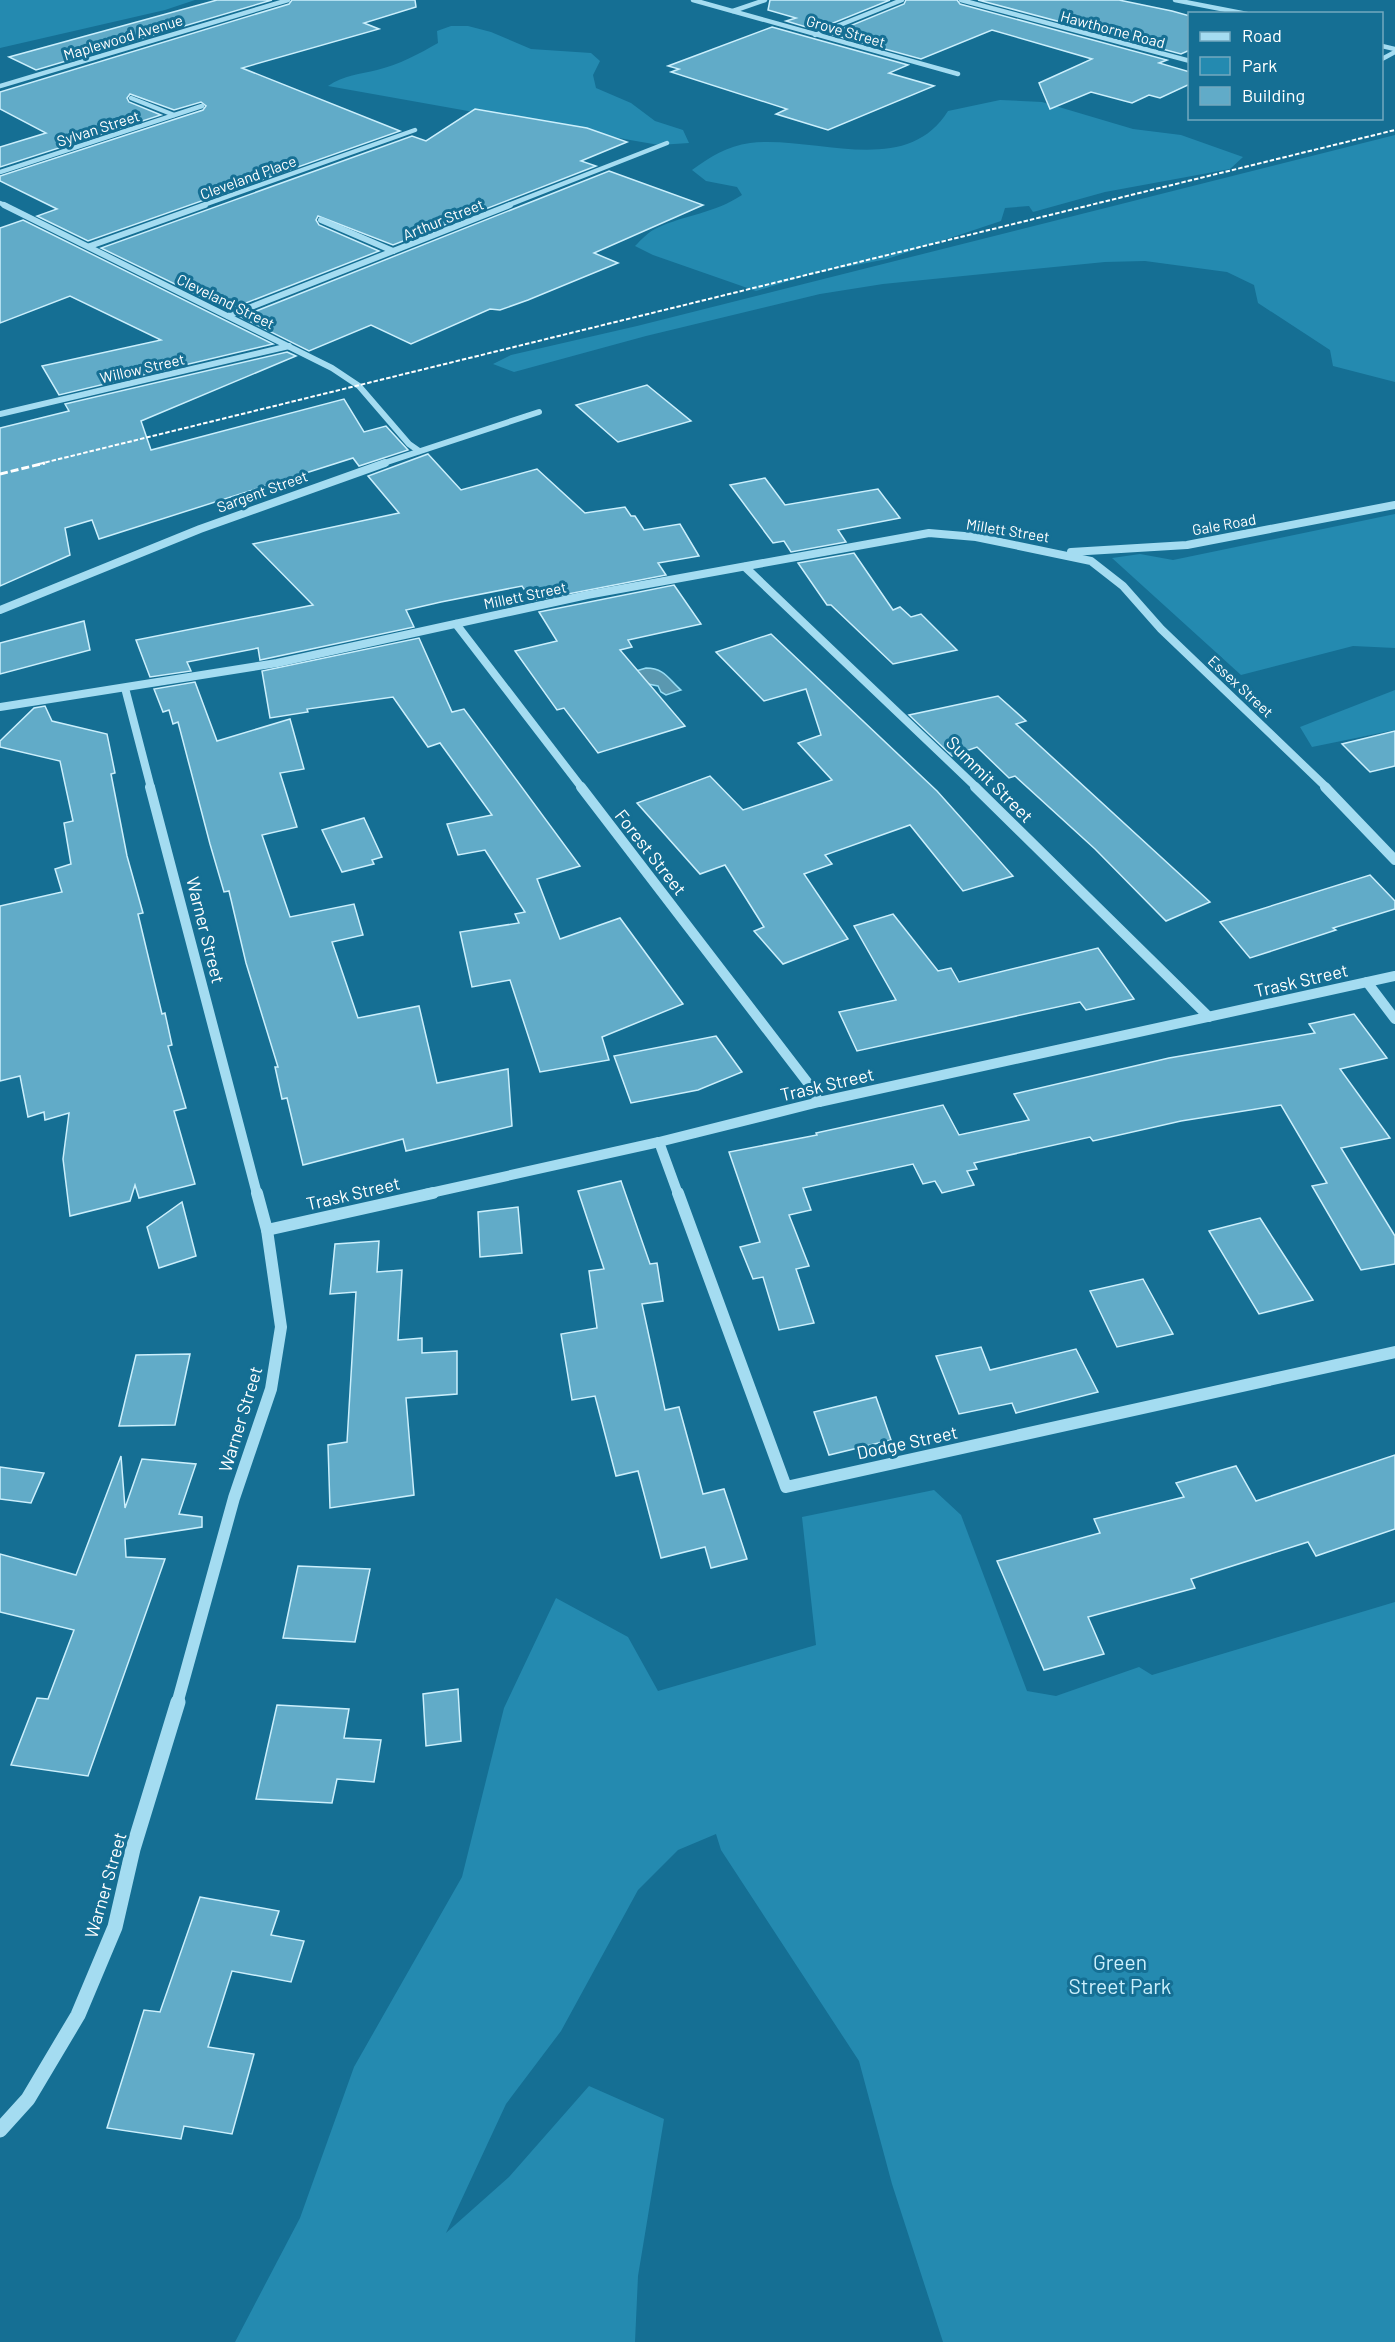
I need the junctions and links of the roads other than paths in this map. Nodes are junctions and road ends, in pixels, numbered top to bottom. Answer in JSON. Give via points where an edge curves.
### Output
{"nodes":[{"id":1,"x":288,"y":0,"type":"edge"},
{"id":2,"x":693,"y":0,"type":"edge"},
{"id":3,"x":765,"y":0,"type":"edge"},
{"id":4,"x":902,"y":0,"type":"edge"},
{"id":5,"x":961,"y":0,"type":"edge"},
{"id":6,"x":1175,"y":0,"type":"edge"},
{"id":7,"x":733,"y":11,"type":"junction"},
{"id":8,"x":1237,"y":12,"type":"edge"},
{"id":9,"x":814,"y":35,"type":"junction"},
{"id":10,"x":1188,"y":61,"type":"edge"},
{"id":11,"x":958,"y":74,"type":"dead end"},
{"id":12,"x":0,"y":85,"type":"edge"},
{"id":13,"x":131,"y":98,"type":"dead end"},
{"id":14,"x":202,"y":106,"type":"dead end"},
{"id":15,"x":174,"y":116,"type":"junction"},
{"id":16,"x":415,"y":130,"type":"dead end"},
{"id":17,"x":667,"y":143,"type":"dead end"},
{"id":18,"x":0,"y":172,"type":"edge"},
{"id":19,"x":0,"y":203,"type":"edge"},
{"id":20,"x":321,"y":220,"type":"dead end"},
{"id":21,"x":90,"y":246,"type":"junction"},
{"id":22,"x":393,"y":251,"type":"junction"},
{"id":23,"x":228,"y":316,"type":"junction"},
{"id":24,"x":289,"y":346,"type":"junction"},
{"id":25,"x":539,"y":412,"type":"dead end"},
{"id":26,"x":0,"y":414,"type":"edge"},
{"id":27,"x":418,"y":451,"type":"junction"},
{"id":28,"x":1395,"y":505,"type":"edge"},
{"id":29,"x":1056,"y":552,"type":"junction"},
{"id":30,"x":745,"y":567,"type":"junction"},
{"id":31,"x":0,"y":610,"type":"edge"},
{"id":32,"x":456,"y":624,"type":"junction"},
{"id":33,"x":125,"y":688,"type":"junction"},
{"id":34,"x":0,"y":707,"type":"edge"},
{"id":35,"x":1395,"y":860,"type":"edge"},
{"id":36,"x":1395,"y":976,"type":"edge"},
{"id":37,"x":1367,"y":982,"type":"junction"},
{"id":38,"x":1209,"y":1017,"type":"junction"},
{"id":39,"x":1395,"y":1019,"type":"edge"},
{"id":40,"x":819,"y":1102,"type":"junction"},
{"id":41,"x":659,"y":1142,"type":"junction"},
{"id":42,"x":267,"y":1230,"type":"junction"},
{"id":43,"x":1395,"y":1353,"type":"edge"},
{"id":44,"x":0,"y":2130,"type":"edge"}],
"edges":[{"from":1,"to":12,"type":"street","name":"Maplewood Avenue"},
{"from":2,"to":7,"type":"street","name":"Grove Street"},
{"from":3,"to":7,"type":"street"},
{"from":4,"to":9,"type":"street"},
{"from":5,"to":10,"type":"street","name":"Hawthorne Road"},
{"from":6,"to":8,"type":"street"},
{"from":7,"to":9,"type":"street","name":"Grove Street"},
{"from":9,"to":11,"type":"street","name":"Grove Street"},
{"from":13,"to":15,"type":"street"},
{"from":14,"to":15,"type":"street","name":"Sylvan Street"},
{"from":15,"to":18,"type":"street","name":"Sylvan Street"},
{"from":16,"to":21,"type":"street","name":"Cleveland Place"},
{"from":17,"to":22,"type":"street","name":"Arthur Street"},
{"from":19,"to":21,"type":"street","name":"Cleveland Street"},
{"from":20,"to":22,"type":"street"},
{"from":21,"to":23,"type":"street","name":"Cleveland Street"},
{"from":22,"to":23,"type":"street","name":"Arthur Street"},
{"from":23,"to":24,"type":"street","name":"Cleveland Street"},
{"from":24,"to":26,"type":"street","name":"Willow Street"},
{"from":24,"to":27,"type":"street","name":"Cleveland Street","via":[[359,386]]},
{"from":25,"to":27,"type":"street","name":"Sargent Street"},
{"from":27,"to":31,"type":"street","name":"Sargent Street","via":[[149,546]]},
{"from":28,"to":29,"type":"street","name":"Gale Road","via":[[1187,545]]},
{"from":29,"to":30,"type":"street","name":"Millett Street","via":[[929,533]]},
{"from":29,"to":35,"type":"street","name":"Essex Street","via":[[1091,561],[1123,586],[1161,629],[1294,754]]},
{"from":30,"to":32,"type":"street","name":"Millett Street","via":[[587,595]]},
{"from":30,"to":38,"type":"street","name":"Summit Street","via":[[882,695]]},
{"from":32,"to":33,"type":"street","name":"Millett Street","via":[[278,663]]},
{"from":32,"to":40,"type":"street","name":"Forest Street"},
{"from":33,"to":34,"type":"street","name":"Millett Street"},
{"from":33,"to":42,"type":"street","name":"Warner Street"},
{"from":36,"to":37,"type":"street","name":"Trask Street"},
{"from":37,"to":38,"type":"street","name":"Trask Street"},
{"from":37,"to":39,"type":"street"},
{"from":38,"to":40,"type":"street","name":"Trask Street"},
{"from":40,"to":41,"type":"street","name":"Trask Street"},
{"from":41,"to":42,"type":"street","name":"Trask Street"},
{"from":41,"to":43,"type":"street","name":"Dodge Street","via":[[786,1487]]},
{"from":42,"to":44,"type":"street","name":"Warner Street","via":[[281,1327],[271,1389],[234,1498],[195,1646],[133,1849],[115,1927],[78,2015],[28,2100]]}]}
